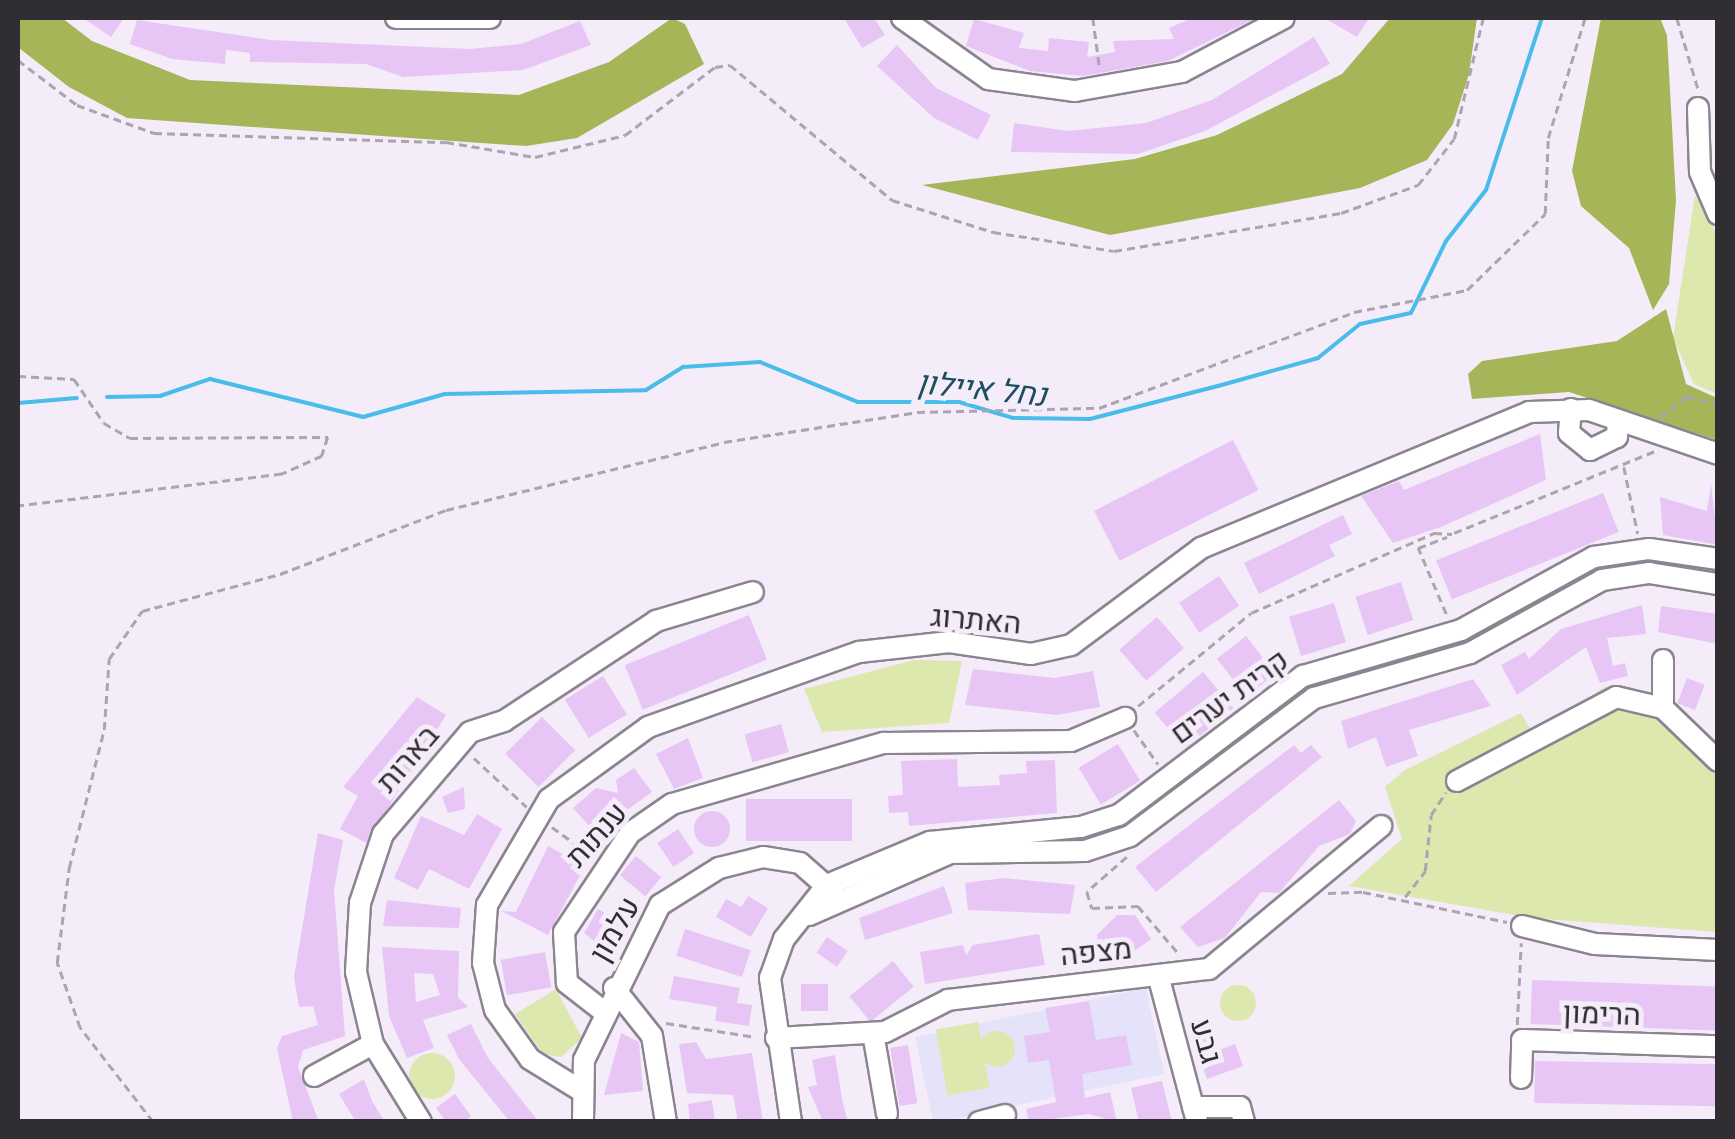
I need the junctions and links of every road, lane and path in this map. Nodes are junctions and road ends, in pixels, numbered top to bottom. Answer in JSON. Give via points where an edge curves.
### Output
{"nodes":[{"id":1,"x":396,"y":18,"type":"edge"},
{"id":2,"x":490,"y":18,"type":"edge"},
{"id":3,"x":902,"y":18,"type":"edge"},
{"id":4,"x":1093,"y":18,"type":"edge"},
{"id":5,"x":1284,"y":18,"type":"edge"},
{"id":6,"x":1483,"y":18,"type":"edge"},
{"id":7,"x":1584,"y":18,"type":"edge"},
{"id":8,"x":1677,"y":18,"type":"edge"},
{"id":9,"x":18,"y":60,"type":"edge"},
{"id":10,"x":1103,"y":90,"type":"junction"},
{"id":11,"x":1698,"y":108,"type":"joint"},
{"id":12,"x":1718,"y":214,"type":"edge"},
{"id":13,"x":18,"y":376,"type":"edge"},
{"id":14,"x":1718,"y":403,"type":"edge"},
{"id":15,"x":1571,"y":409,"type":"junction"},
{"id":16,"x":1618,"y":420,"type":"junction"},
{"id":17,"x":1653,"y":432,"type":"junction"},
{"id":18,"x":1679,"y":441,"type":"junction"},
{"id":19,"x":1718,"y":454,"type":"edge"},
{"id":20,"x":1622,"y":464,"type":"junction"},
{"id":21,"x":18,"y":506,"type":"edge"},
{"id":22,"x":1452,"y":534,"type":"junction"},
{"id":23,"x":1637,"y":550,"type":"junction"},
{"id":24,"x":1718,"y":558,"type":"edge"},
{"id":25,"x":1718,"y":584,"type":"edge"},
{"id":26,"x":753,"y":592,"type":"dead end"},
{"id":27,"x":1454,"y":632,"type":"junction"},
{"id":28,"x":1663,"y":660,"type":"dead end"},
{"id":29,"x":1662,"y":708,"type":"junction"},
{"id":30,"x":1125,"y":718,"type":"junction"},
{"id":31,"x":1718,"y":761,"type":"edge"},
{"id":32,"x":1168,"y":778,"type":"junction"},
{"id":33,"x":1457,"y":780,"type":"joint"},
{"id":34,"x":1380,"y":826,"type":"dead end"},
{"id":35,"x":1142,"y":828,"type":"junction"},
{"id":36,"x":833,"y":892,"type":"junction"},
{"id":37,"x":1404,"y":899,"type":"junction"},
{"id":38,"x":1292,"y":902,"type":"junction"},
{"id":39,"x":1522,"y":926,"type":"junction"},
{"id":40,"x":1718,"y":950,"type":"edge"},
{"id":41,"x":1184,"y":975,"type":"junction"},
{"id":42,"x":1158,"y":976,"type":"junction"},
{"id":43,"x":614,"y":988,"type":"junction"},
{"id":44,"x":603,"y":1011,"type":"junction"},
{"id":45,"x":644,"y":1019,"type":"junction"},
{"id":46,"x":873,"y":1032,"type":"junction"},
{"id":47,"x":776,"y":1038,"type":"junction"},
{"id":48,"x":1522,"y":1040,"type":"junction"},
{"id":49,"x":373,"y":1044,"type":"junction"},
{"id":50,"x":1718,"y":1046,"type":"edge"},
{"id":51,"x":314,"y":1076,"type":"dead end"},
{"id":52,"x":1520,"y":1078,"type":"dead end"},
{"id":53,"x":580,"y":1090,"type":"junction"},
{"id":54,"x":887,"y":1114,"type":"dead end"},
{"id":55,"x":1196,"y":1114,"type":"edge"},
{"id":56,"x":1005,"y":1115,"type":"dead end"},
{"id":57,"x":153,"y":1122,"type":"edge"},
{"id":58,"x":421,"y":1122,"type":"edge"},
{"id":59,"x":583,"y":1122,"type":"edge"},
{"id":60,"x":666,"y":1122,"type":"edge"},
{"id":61,"x":791,"y":1122,"type":"edge"},
{"id":62,"x":979,"y":1122,"type":"edge"},
{"id":63,"x":1244,"y":1122,"type":"edge"}],
"edges":[{"from":1,"to":2,"type":"street"},
{"from":3,"to":10,"type":"street","via":[[988,79]]},
{"from":4,"to":10,"type":"path"},
{"from":5,"to":10,"type":"street","via":[[1209,62]]},
{"from":6,"to":9,"type":"path","via":[[1454,139],[1418,186],[1341,213],[1114,251],[994,232],[892,200],[730,66],[715,67],[625,135],[535,158],[446,142],[154,134],[77,106]]},
{"from":7,"to":57,"type":"path","via":[[1548,138],[1545,214],[1467,290],[1354,312],[1099,408],[960,408],[724,442],[446,510],[280,574],[142,610],[109,659],[104,730],[69,868],[57,963],[74,1017]]},
{"from":8,"to":11,"type":"path","via":[[1700,77]]},
{"from":11,"to":12,"type":"street","via":[[1702,188]]},
{"from":13,"to":21,"type":"path","via":[[74,379],[104,423],[130,438],[328,437],[322,456],[282,474]]},
{"from":14,"to":17,"type":"path","via":[[1674,402]]},
{"from":15,"to":16,"type":"street","name":"האתרוג"},
{"from":15,"to":16,"type":"street","via":[[1569,433],[1590,450],[1617,437]]},
{"from":15,"to":53,"type":"street","name":"האתרוג","via":[[1494,421],[1200,548],[1053,651],[948,642],[859,652],[691,709],[608,749],[549,799],[519,839],[482,933],[486,988],[514,1042]]},
{"from":16,"to":17,"type":"street","name":"האתרוג"},
{"from":17,"to":18,"type":"street","name":"האתרוג"},
{"from":18,"to":19,"type":"street","name":"האתרוג"},
{"from":18,"to":20,"type":"path"},
{"from":20,"to":22,"type":"path"},
{"from":20,"to":23,"type":"path"},
{"from":22,"to":27,"type":"path","via":[[1418,548]]},
{"from":22,"to":30,"type":"path","via":[[1434,534],[1251,613]]},
{"from":23,"to":24,"type":"street","name":"קרית יערים"},
{"from":23,"to":27,"type":"street","name":"קרית יערים","via":[[1566,569]]},
{"from":25,"to":35,"type":"street","name":"קרית יערים","via":[[1649,574],[1602,580],[1470,653],[1314,698]]},
{"from":26,"to":49,"type":"street","name":"בארות","via":[[636,631],[504,721],[470,732],[428,774],[384,834],[360,903],[356,972]]},
{"from":27,"to":32,"type":"street","name":"קרית יערים","via":[[1303,676]]},
{"from":28,"to":29,"type":"street"},
{"from":29,"to":31,"type":"street"},
{"from":29,"to":33,"type":"street","via":[[1632,696],[1604,700]]},
{"from":30,"to":32,"type":"path"},
{"from":30,"to":44,"type":"street","name":"ענתות","via":[[1070,741],[952,739],[846,752],[704,790],[630,834],[580,900],[560,947],[567,983]]},
{"from":32,"to":36,"type":"street","name":"קרית יערים","via":[[1094,824],[943,838]]},
{"from":33,"to":37,"type":"path","via":[[1437,801],[1429,859]]},
{"from":34,"to":38,"type":"street","name":"מצפה"},
{"from":35,"to":36,"type":"street","name":"קרית יערים","via":[[1085,851],[950,853]]},
{"from":35,"to":41,"type":"path","via":[[1138,846],[1087,892],[1092,908],[1125,904],[1156,917]]},
{"from":36,"to":43,"type":"street","name":"עלמון","via":[[782,857],[719,868],[660,905]]},
{"from":36,"to":47,"type":"street","name":"קרית יערים","via":[[796,925],[770,978]]},
{"from":37,"to":38,"type":"path","via":[[1363,892]]},
{"from":37,"to":39,"type":"path"},
{"from":38,"to":41,"type":"street","name":"מצפה","via":[[1226,959]]},
{"from":39,"to":40,"type":"street","via":[[1595,944]]},
{"from":39,"to":48,"type":"path"},
{"from":41,"to":42,"type":"street","name":"מצפה"},
{"from":42,"to":46,"type":"street","name":"מצפה","via":[[948,1000]]},
{"from":42,"to":55,"type":"street","name":"גבע"},
{"from":43,"to":44,"type":"street","name":"עלמון"},
{"from":43,"to":45,"type":"street"},
{"from":44,"to":53,"type":"street","name":"עלמון"},
{"from":45,"to":47,"type":"path"},
{"from":45,"to":60,"type":"street"},
{"from":46,"to":47,"type":"street","name":"מצפה"},
{"from":46,"to":54,"type":"street"},
{"from":47,"to":61,"type":"street","name":"קרית יערים"},
{"from":48,"to":50,"type":"street","name":"הרימון"},
{"from":48,"to":52,"type":"street","name":"הרימון"},
{"from":49,"to":51,"type":"street"},
{"from":49,"to":58,"type":"street","name":"בארות"},
{"from":53,"to":59,"type":"street","name":"עלמון"},
{"from":55,"to":63,"type":"street","via":[[1240,1108]]},
{"from":56,"to":62,"type":"street"}]}
